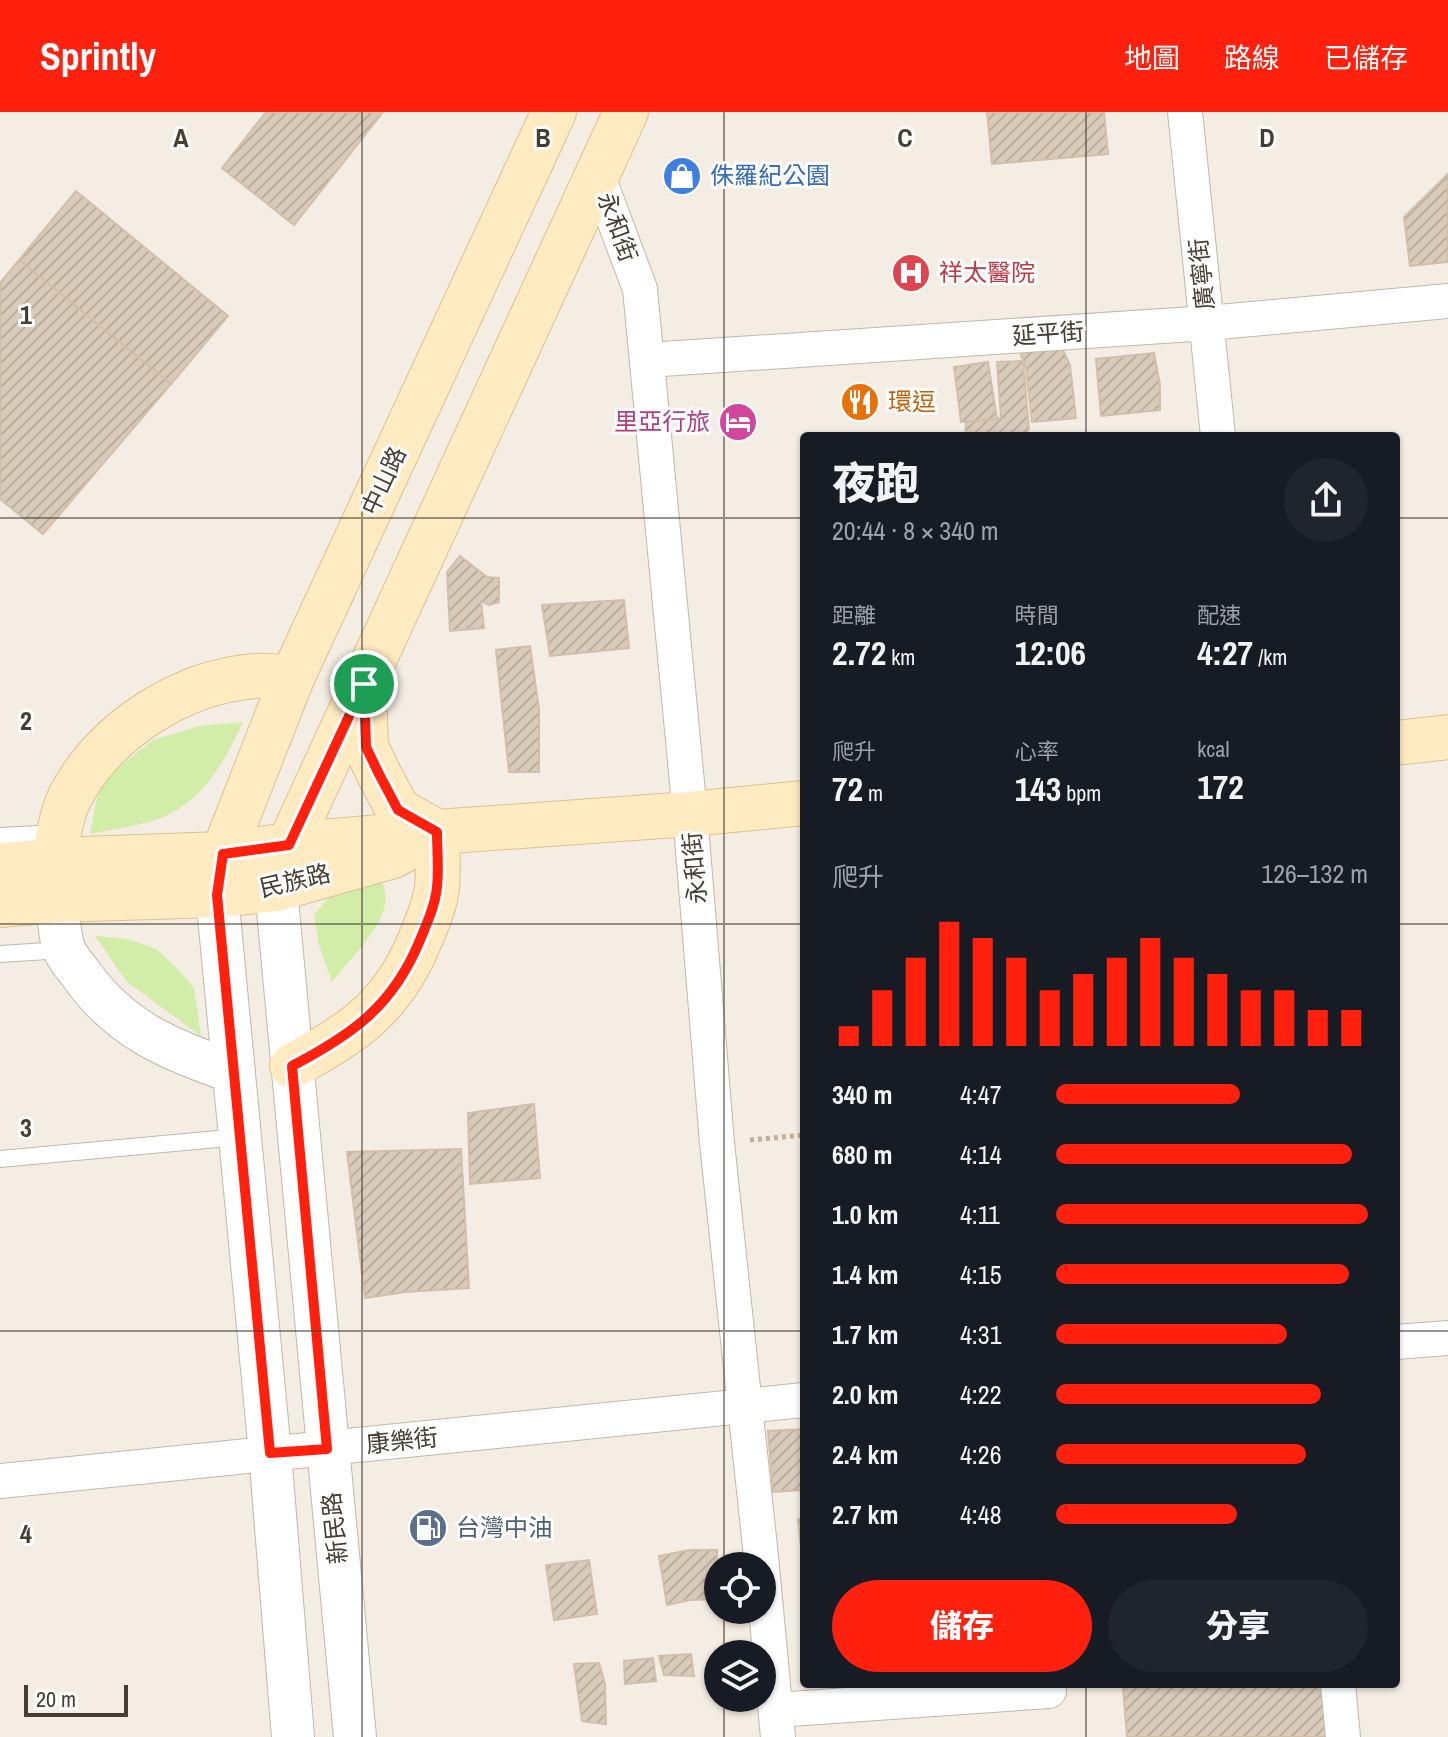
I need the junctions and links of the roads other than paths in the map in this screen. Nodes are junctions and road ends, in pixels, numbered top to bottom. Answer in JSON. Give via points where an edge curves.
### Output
{"nodes":[{"id":1,"x":626,"y":112,"type":"edge"},
{"id":2,"x":1185,"y":112,"type":"edge"},
{"id":3,"x":549,"y":124,"type":"edge"},
{"id":4,"x":598,"y":177,"type":"junction"},
{"id":5,"x":1448,"y":301,"type":"edge"},
{"id":6,"x":1208,"y":323,"type":"junction"},
{"id":7,"x":647,"y":360,"type":"junction"},
{"id":8,"x":1218,"y":432,"type":"edge"},
{"id":9,"x":292,"y":678,"type":"junction"},
{"id":10,"x":364,"y":684,"type":"junction"},
{"id":11,"x":1448,"y":737,"type":"edge"},
{"id":12,"x":1400,"y":743,"type":"edge"},
{"id":13,"x":800,"y":803,"type":"edge"},
{"id":14,"x":690,"y":814,"type":"junction"},
{"id":15,"x":437,"y":832,"type":"junction"},
{"id":16,"x":0,"y":836,"type":"edge"},
{"id":17,"x":289,"y":845,"type":"junction"},
{"id":18,"x":0,"y":851,"type":"edge"},
{"id":19,"x":57,"y":864,"type":"junction"},
{"id":20,"x":0,"y":866,"type":"edge"},
{"id":21,"x":220,"y":874,"type":"junction"},
{"id":22,"x":276,"y":889,"type":"junction"},
{"id":23,"x":0,"y":905,"type":"edge"},
{"id":24,"x":0,"y":929,"type":"edge"},
{"id":25,"x":65,"y":950,"type":"junction"},
{"id":26,"x":0,"y":954,"type":"edge"},
{"id":27,"x":292,"y":1066,"type":"junction"},
{"id":28,"x":234,"y":1072,"type":"junction"},
{"id":29,"x":240,"y":1137,"type":"junction"},
{"id":30,"x":0,"y":1159,"type":"edge"},
{"id":31,"x":1448,"y":1338,"type":"edge"},
{"id":32,"x":1400,"y":1342,"type":"edge"},
{"id":33,"x":800,"y":1400,"type":"edge"},
{"id":34,"x":747,"y":1407,"type":"junction"},
{"id":35,"x":327,"y":1449,"type":"junction"},
{"id":36,"x":270,"y":1453,"type":"junction"},
{"id":37,"x":0,"y":1481,"type":"edge"},
{"id":38,"x":761,"y":1552,"type":"edge"},
{"id":39,"x":767,"y":1624,"type":"edge"},
{"id":40,"x":1338,"y":1688,"type":"edge"},
{"id":41,"x":1049,"y":1691,"type":"dead end"},
{"id":42,"x":777,"y":1723,"type":"edge"},
{"id":43,"x":293,"y":1737,"type":"edge"},
{"id":44,"x":355,"y":1737,"type":"edge"},
{"id":45,"x":1343,"y":1737,"type":"edge"}],
"edges":[{"from":1,"to":4,"type":"main road"},
{"from":2,"to":6,"type":"street","name":"廣寧街"},
{"from":3,"to":4,"type":"main road"},
{"from":3,"to":9,"type":"main road","name":"中山路"},
{"from":4,"to":7,"type":"street","name":"永和街","via":[[640,289]]},
{"from":4,"to":10,"type":"main road"},
{"from":5,"to":6,"type":"street","name":"延平街"},
{"from":6,"to":7,"type":"street","name":"延平街"},
{"from":6,"to":8,"type":"street","name":"廣寧街"},
{"from":7,"to":14,"type":"street","name":"永和街"},
{"from":9,"to":19,"type":"main road","via":[[257,676],[214,683],[175,699],[116,737],[70,796]]},
{"from":9,"to":21,"type":"main road","name":"中山路"},
{"from":10,"to":15,"type":"main road","via":[[366,747],[379,774],[398,810]]},
{"from":10,"to":17,"type":"main road"},
{"from":11,"to":12,"type":"main road"},
{"from":13,"to":14,"type":"main road","name":"民族路"},
{"from":14,"to":15,"type":"main road","name":"民族路"},
{"from":14,"to":34,"type":"street","name":"永和街","via":[[717,1143]]},
{"from":15,"to":17,"type":"main road","name":"民族路"},
{"from":15,"to":22,"type":"main road","name":"民族路","via":[[393,856]]},
{"from":15,"to":27,"type":"main road","via":[[434,905],[409,966],[388,998],[358,1025]]},
{"from":16,"to":19,"type":"lane"},
{"from":17,"to":21,"type":"main road","name":"民族路"},
{"from":17,"to":22,"type":"main road"},
{"from":18,"to":19,"type":"street"},
{"from":19,"to":20,"type":"main road"},
{"from":19,"to":21,"type":"main road","name":"民族路"},
{"from":19,"to":23,"type":"main road","name":"民族路"},
{"from":19,"to":24,"type":"street"},
{"from":19,"to":25,"type":"street"},
{"from":21,"to":22,"type":"main road","name":"民族路"},
{"from":21,"to":28,"type":"street"},
{"from":22,"to":27,"type":"street","name":"新民路"},
{"from":25,"to":26,"type":"lane"},
{"from":25,"to":28,"type":"street","via":[[87,983],[140,1033]]},
{"from":27,"to":35,"type":"street","name":"新民路"},
{"from":28,"to":29,"type":"street"},
{"from":29,"to":30,"type":"lane"},
{"from":29,"to":36,"type":"street"},
{"from":31,"to":32,"type":"street"},
{"from":33,"to":34,"type":"street","name":"康樂街"},
{"from":34,"to":35,"type":"street","name":"康樂街"},
{"from":34,"to":38,"type":"street","name":"永和街"},
{"from":35,"to":36,"type":"street","name":"康樂街"},
{"from":35,"to":44,"type":"street","name":"新民路"},
{"from":36,"to":37,"type":"street","name":"康樂街"},
{"from":36,"to":43,"type":"street"},
{"from":39,"to":42,"type":"street","name":"永和街"},
{"from":40,"to":45,"type":"street"},
{"from":41,"to":42,"type":"street"}]}
